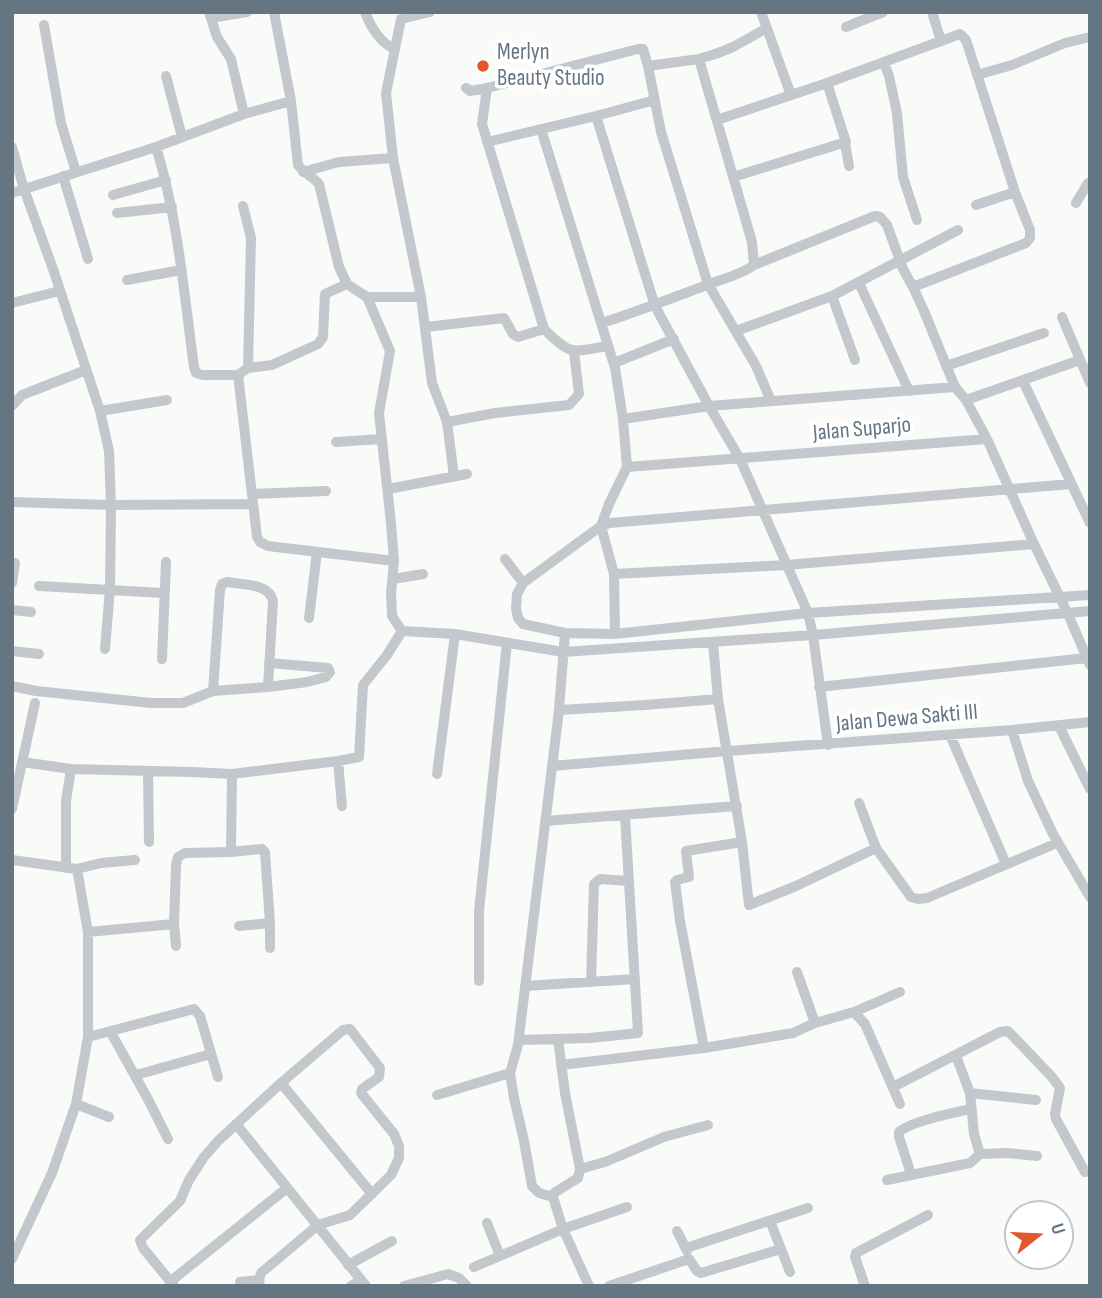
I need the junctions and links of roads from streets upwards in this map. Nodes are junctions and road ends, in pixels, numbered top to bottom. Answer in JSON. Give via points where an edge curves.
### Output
{"nodes":[{"id":1,"x":247,"y":12,"type":"edge"},
{"id":2,"x":274,"y":12,"type":"edge"},
{"id":3,"x":365,"y":12,"type":"edge"},
{"id":4,"x":430,"y":12,"type":"edge"},
{"id":5,"x":761,"y":12,"type":"edge"},
{"id":6,"x":883,"y":12,"type":"edge"},
{"id":7,"x":932,"y":12,"type":"edge"},
{"id":8,"x":210,"y":15,"type":"edge"},
{"id":9,"x":44,"y":25,"type":"dead end"},
{"id":10,"x":846,"y":27,"type":"dead end"},
{"id":11,"x":767,"y":28,"type":"junction"},
{"id":12,"x":1090,"y":37,"type":"edge"},
{"id":13,"x":941,"y":41,"type":"junction"},
{"id":14,"x":394,"y":49,"type":"junction"},
{"id":15,"x":699,"y":59,"type":"junction"},
{"id":16,"x":884,"y":63,"type":"junction"},
{"id":17,"x":649,"y":66,"type":"junction"},
{"id":18,"x":977,"y":75,"type":"junction"},
{"id":19,"x":166,"y":76,"type":"dead end"},
{"id":20,"x":827,"y":83,"type":"junction"},
{"id":21,"x":466,"y":88,"type":"dead end"},
{"id":22,"x":487,"y":88,"type":"junction"},
{"id":23,"x":791,"y":95,"type":"junction"},
{"id":24,"x":655,"y":100,"type":"junction"},
{"id":25,"x":290,"y":101,"type":"junction"},
{"id":26,"x":244,"y":114,"type":"junction"},
{"id":27,"x":597,"y":116,"type":"junction"},
{"id":28,"x":717,"y":120,"type":"junction"},
{"id":29,"x":541,"y":129,"type":"junction"},
{"id":30,"x":182,"y":137,"type":"junction"},
{"id":31,"x":486,"y":142,"type":"junction"},
{"id":32,"x":845,"y":143,"type":"junction"},
{"id":33,"x":12,"y":147,"type":"edge"},
{"id":34,"x":156,"y":147,"type":"junction"},
{"id":35,"x":393,"y":158,"type":"junction"},
{"id":36,"x":849,"y":166,"type":"dead end"},
{"id":37,"x":76,"y":172,"type":"junction"},
{"id":38,"x":303,"y":172,"type":"junction"},
{"id":39,"x":63,"y":176,"type":"junction"},
{"id":40,"x":733,"y":177,"type":"junction"},
{"id":41,"x":166,"y":180,"type":"junction"},
{"id":42,"x":1089,"y":181,"type":"edge"},
{"id":43,"x":24,"y":189,"type":"junction"},
{"id":44,"x":1015,"y":192,"type":"junction"},
{"id":45,"x":12,"y":193,"type":"edge"},
{"id":46,"x":113,"y":195,"type":"dead end"},
{"id":47,"x":1076,"y":204,"type":"dead end"},
{"id":48,"x":976,"y":205,"type":"dead end"},
{"id":49,"x":243,"y":206,"type":"dead end"},
{"id":50,"x":172,"y":207,"type":"junction"},
{"id":51,"x":117,"y":213,"type":"dead end"},
{"id":52,"x":917,"y":220,"type":"dead end"},
{"id":53,"x":958,"y":230,"type":"dead end"},
{"id":54,"x":88,"y":259,"type":"dead end"},
{"id":55,"x":900,"y":261,"type":"junction"},
{"id":56,"x":754,"y":265,"type":"junction"},
{"id":57,"x":181,"y":270,"type":"junction"},
{"id":58,"x":127,"y":280,"type":"dead end"},
{"id":59,"x":859,"y":283,"type":"junction"},
{"id":60,"x":347,"y":284,"type":"junction"},
{"id":61,"x":708,"y":284,"type":"junction"},
{"id":62,"x":913,"y":287,"type":"junction"},
{"id":63,"x":59,"y":291,"type":"junction"},
{"id":64,"x":832,"y":296,"type":"junction"},
{"id":65,"x":367,"y":297,"type":"junction"},
{"id":66,"x":421,"y":297,"type":"junction"},
{"id":67,"x":12,"y":303,"type":"edge"},
{"id":68,"x":655,"y":306,"type":"junction"},
{"id":69,"x":1062,"y":317,"type":"dead end"},
{"id":70,"x":601,"y":323,"type":"junction"},
{"id":71,"x":426,"y":327,"type":"junction"},
{"id":72,"x":544,"y":328,"type":"junction"},
{"id":73,"x":736,"y":331,"type":"junction"},
{"id":74,"x":1044,"y":332,"type":"dead end"},
{"id":75,"x":674,"y":339,"type":"junction"},
{"id":76,"x":608,"y":346,"type":"junction"},
{"id":77,"x":574,"y":352,"type":"junction"},
{"id":78,"x":855,"y":360,"type":"dead end"},
{"id":79,"x":1080,"y":360,"type":"junction"},
{"id":80,"x":614,"y":363,"type":"junction"},
{"id":81,"x":946,"y":366,"type":"junction"},
{"id":82,"x":248,"y":368,"type":"junction"},
{"id":83,"x":86,"y":370,"type":"junction"},
{"id":84,"x":238,"y":375,"type":"junction"},
{"id":85,"x":1023,"y":382,"type":"junction"},
{"id":86,"x":1090,"y":383,"type":"edge"},
{"id":87,"x":955,"y":387,"type":"junction"},
{"id":88,"x":909,"y":391,"type":"junction"},
{"id":89,"x":167,"y":400,"type":"dead end"},
{"id":90,"x":966,"y":400,"type":"junction"},
{"id":91,"x":771,"y":401,"type":"junction"},
{"id":92,"x":12,"y":406,"type":"edge"},
{"id":93,"x":709,"y":406,"type":"junction"},
{"id":94,"x":100,"y":411,"type":"junction"},
{"id":95,"x":623,"y":419,"type":"junction"},
{"id":96,"x":447,"y":422,"type":"junction"},
{"id":97,"x":381,"y":439,"type":"junction"},
{"id":98,"x":988,"y":439,"type":"junction"},
{"id":99,"x":336,"y":442,"type":"dead end"},
{"id":100,"x":740,"y":459,"type":"junction"},
{"id":101,"x":627,"y":467,"type":"junction"},
{"id":102,"x":467,"y":474,"type":"dead end"},
{"id":103,"x":454,"y":476,"type":"junction"},
{"id":104,"x":1071,"y":484,"type":"junction"},
{"id":105,"x":388,"y":489,"type":"junction"},
{"id":106,"x":1011,"y":490,"type":"junction"},
{"id":107,"x":326,"y":491,"type":"dead end"},
{"id":108,"x":253,"y":499,"type":"junction"},
{"id":109,"x":12,"y":502,"type":"edge"},
{"id":110,"x":111,"y":505,"type":"junction"},
{"id":111,"x":762,"y":510,"type":"junction"},
{"id":112,"x":1090,"y":523,"type":"edge"},
{"id":113,"x":601,"y":526,"type":"junction"},
{"id":114,"x":1034,"y":544,"type":"junction"},
{"id":115,"x":317,"y":552,"type":"junction"},
{"id":116,"x":505,"y":559,"type":"dead end"},
{"id":117,"x":394,"y":561,"type":"junction"},
{"id":118,"x":166,"y":562,"type":"dead end"},
{"id":119,"x":15,"y":563,"type":"dead end"},
{"id":120,"x":786,"y":565,"type":"junction"},
{"id":121,"x":423,"y":574,"type":"dead end"},
{"id":122,"x":614,"y":574,"type":"junction"},
{"id":123,"x":393,"y":579,"type":"junction"},
{"id":124,"x":12,"y":583,"type":"edge"},
{"id":125,"x":523,"y":583,"type":"junction"},
{"id":126,"x":39,"y":586,"type":"dead end"},
{"id":127,"x":110,"y":589,"type":"junction"},
{"id":128,"x":163,"y":593,"type":"junction"},
{"id":129,"x":1090,"y":595,"type":"edge"},
{"id":130,"x":1060,"y":596,"type":"junction"},
{"id":131,"x":12,"y":610,"type":"edge"},
{"id":132,"x":1090,"y":611,"type":"edge"},
{"id":133,"x":31,"y":612,"type":"dead end"},
{"id":134,"x":808,"y":613,"type":"junction"},
{"id":135,"x":1068,"y":614,"type":"junction"},
{"id":136,"x":309,"y":618,"type":"dead end"},
{"id":137,"x":402,"y":631,"type":"junction"},
{"id":138,"x":565,"y":632,"type":"junction"},
{"id":139,"x":455,"y":634,"type":"junction"},
{"id":140,"x":615,"y":634,"type":"junction"},
{"id":141,"x":813,"y":635,"type":"junction"},
{"id":142,"x":507,"y":643,"type":"junction"},
{"id":143,"x":713,"y":643,"type":"junction"},
{"id":144,"x":106,"y":649,"type":"dead end"},
{"id":145,"x":12,"y":650,"type":"edge"},
{"id":146,"x":564,"y":652,"type":"junction"},
{"id":147,"x":39,"y":654,"type":"dead end"},
{"id":148,"x":162,"y":659,"type":"dead end"},
{"id":149,"x":1088,"y":662,"type":"edge"},
{"id":150,"x":269,"y":663,"type":"junction"},
{"id":151,"x":12,"y":686,"type":"edge"},
{"id":152,"x":268,"y":687,"type":"junction"},
{"id":153,"x":819,"y":687,"type":"junction"},
{"id":154,"x":213,"y":691,"type":"junction"},
{"id":155,"x":718,"y":699,"type":"junction"},
{"id":156,"x":35,"y":703,"type":"dead end"},
{"id":157,"x":559,"y":710,"type":"junction"},
{"id":158,"x":1090,"y":722,"type":"edge"},
{"id":159,"x":1059,"y":726,"type":"junction"},
{"id":160,"x":1012,"y":730,"type":"junction"},
{"id":161,"x":950,"y":735,"type":"junction"},
{"id":162,"x":828,"y":745,"type":"junction"},
{"id":163,"x":728,"y":751,"type":"junction"},
{"id":164,"x":338,"y":761,"type":"junction"},
{"id":165,"x":22,"y":762,"type":"junction"},
{"id":166,"x":552,"y":766,"type":"junction"},
{"id":167,"x":71,"y":769,"type":"junction"},
{"id":168,"x":148,"y":771,"type":"junction"},
{"id":169,"x":232,"y":774,"type":"junction"},
{"id":170,"x":437,"y":774,"type":"dead end"},
{"id":171,"x":1090,"y":789,"type":"edge"},
{"id":172,"x":859,"y":803,"type":"dead end"},
{"id":173,"x":342,"y":806,"type":"dead end"},
{"id":174,"x":737,"y":806,"type":"junction"},
{"id":175,"x":12,"y":809,"type":"edge"},
{"id":176,"x":625,"y":816,"type":"junction"},
{"id":177,"x":545,"y":821,"type":"junction"},
{"id":178,"x":149,"y":842,"type":"dead end"},
{"id":179,"x":743,"y":842,"type":"junction"},
{"id":180,"x":1057,"y":843,"type":"junction"},
{"id":181,"x":876,"y":848,"type":"junction"},
{"id":182,"x":231,"y":852,"type":"junction"},
{"id":183,"x":12,"y":860,"type":"edge"},
{"id":184,"x":135,"y":860,"type":"dead end"},
{"id":185,"x":1006,"y":863,"type":"junction"},
{"id":186,"x":71,"y":869,"type":"junction"},
{"id":187,"x":628,"y":881,"type":"junction"},
{"id":188,"x":1090,"y":897,"type":"edge"},
{"id":189,"x":270,"y":923,"type":"junction"},
{"id":190,"x":174,"y":924,"type":"junction"},
{"id":191,"x":239,"y":926,"type":"dead end"},
{"id":192,"x":88,"y":932,"type":"junction"},
{"id":193,"x":176,"y":946,"type":"dead end"},
{"id":194,"x":270,"y":948,"type":"dead end"},
{"id":195,"x":797,"y":972,"type":"dead end"},
{"id":196,"x":635,"y":979,"type":"junction"},
{"id":197,"x":478,"y":981,"type":"dead end"},
{"id":198,"x":591,"y":982,"type":"junction"},
{"id":199,"x":525,"y":986,"type":"junction"},
{"id":200,"x":900,"y":992,"type":"dead end"},
{"id":201,"x":853,"y":1012,"type":"junction"},
{"id":202,"x":815,"y":1023,"type":"junction"},
{"id":203,"x":110,"y":1031,"type":"junction"},
{"id":204,"x":88,"y":1037,"type":"junction"},
{"id":205,"x":558,"y":1039,"type":"junction"},
{"id":206,"x":519,"y":1040,"type":"junction"},
{"id":207,"x":704,"y":1048,"type":"junction"},
{"id":208,"x":211,"y":1054,"type":"junction"},
{"id":209,"x":956,"y":1056,"type":"junction"},
{"id":210,"x":561,"y":1065,"type":"junction"},
{"id":211,"x":510,"y":1073,"type":"junction"},
{"id":212,"x":135,"y":1075,"type":"junction"},
{"id":213,"x":218,"y":1077,"type":"dead end"},
{"id":214,"x":281,"y":1083,"type":"junction"},
{"id":215,"x":893,"y":1087,"type":"junction"},
{"id":216,"x":970,"y":1093,"type":"junction"},
{"id":217,"x":437,"y":1095,"type":"dead end"},
{"id":218,"x":1036,"y":1100,"type":"dead end"},
{"id":219,"x":75,"y":1104,"type":"junction"},
{"id":220,"x":900,"y":1104,"type":"dead end"},
{"id":221,"x":971,"y":1109,"type":"junction"},
{"id":222,"x":110,"y":1117,"type":"dead end"},
{"id":223,"x":236,"y":1124,"type":"junction"},
{"id":224,"x":708,"y":1125,"type":"dead end"},
{"id":225,"x":168,"y":1139,"type":"dead end"},
{"id":226,"x":980,"y":1154,"type":"junction"},
{"id":227,"x":1037,"y":1156,"type":"dead end"},
{"id":228,"x":580,"y":1169,"type":"junction"},
{"id":229,"x":1085,"y":1172,"type":"dead end"},
{"id":230,"x":911,"y":1174,"type":"junction"},
{"id":231,"x":887,"y":1180,"type":"dead end"},
{"id":232,"x":287,"y":1188,"type":"junction"},
{"id":233,"x":372,"y":1194,"type":"junction"},
{"id":234,"x":553,"y":1197,"type":"junction"},
{"id":235,"x":627,"y":1207,"type":"dead end"},
{"id":236,"x":808,"y":1208,"type":"dead end"},
{"id":237,"x":928,"y":1214,"type":"dead end"},
{"id":238,"x":771,"y":1221,"type":"junction"},
{"id":239,"x":487,"y":1223,"type":"dead end"},
{"id":240,"x":318,"y":1225,"type":"junction"},
{"id":241,"x":563,"y":1229,"type":"junction"},
{"id":242,"x":677,"y":1231,"type":"dead end"},
{"id":243,"x":392,"y":1241,"type":"dead end"},
{"id":244,"x":781,"y":1249,"type":"junction"},
{"id":245,"x":688,"y":1253,"type":"junction"},
{"id":246,"x":500,"y":1256,"type":"junction"},
{"id":247,"x":12,"y":1259,"type":"edge"},
{"id":248,"x":348,"y":1265,"type":"junction"},
{"id":249,"x":474,"y":1267,"type":"dead end"},
{"id":250,"x":790,"y":1272,"type":"dead end"},
{"id":251,"x":240,"y":1282,"type":"dead end"},
{"id":252,"x":173,"y":1283,"type":"edge"},
{"id":253,"x":260,"y":1283,"type":"edge"},
{"id":254,"x":359,"y":1284,"type":"edge"},
{"id":255,"x":404,"y":1286,"type":"edge"},
{"id":256,"x":467,"y":1286,"type":"edge"},
{"id":257,"x":589,"y":1286,"type":"edge"},
{"id":258,"x":609,"y":1286,"type":"edge"},
{"id":259,"x":865,"y":1286,"type":"edge"}],
"edges":[{"from":1,"to":8,"type":"street"},
{"from":2,"to":25,"type":"street"},
{"from":3,"to":14,"type":"street","via":[[369,24]]},
{"from":4,"to":14,"type":"street","via":[[401,19]]},
{"from":5,"to":11,"type":"street"},
{"from":6,"to":10,"type":"street"},
{"from":7,"to":13,"type":"street"},
{"from":8,"to":26,"type":"street","via":[[216,37],[231,59]]},
{"from":9,"to":37,"type":"street","via":[[61,123]]},
{"from":11,"to":15,"type":"street"},
{"from":11,"to":23,"type":"street"},
{"from":12,"to":18,"type":"street"},
{"from":13,"to":16,"type":"street"},
{"from":13,"to":18,"type":"street","via":[[963,36]]},
{"from":14,"to":35,"type":"street","via":[[386,93]]},
{"from":15,"to":17,"type":"street"},
{"from":15,"to":28,"type":"street"},
{"from":16,"to":20,"type":"street"},
{"from":16,"to":52,"type":"street","via":[[897,113],[902,177]]},
{"from":17,"to":22,"type":"street","via":[[643,49],[638,49]]},
{"from":17,"to":24,"type":"street"},
{"from":18,"to":44,"type":"street"},
{"from":19,"to":30,"type":"street"},
{"from":20,"to":23,"type":"street"},
{"from":20,"to":32,"type":"street"},
{"from":21,"to":22,"type":"street"},
{"from":22,"to":31,"type":"street","via":[[482,124]]},
{"from":23,"to":28,"type":"street"},
{"from":24,"to":27,"type":"street"},
{"from":24,"to":61,"type":"street"},
{"from":25,"to":26,"type":"street"},
{"from":25,"to":38,"type":"street","via":[[298,165]]},
{"from":26,"to":30,"type":"street"},
{"from":27,"to":29,"type":"street"},
{"from":27,"to":68,"type":"street"},
{"from":28,"to":40,"type":"street"},
{"from":29,"to":31,"type":"street"},
{"from":29,"to":70,"type":"street"},
{"from":30,"to":34,"type":"street"},
{"from":31,"to":72,"type":"street"},
{"from":32,"to":36,"type":"street"},
{"from":32,"to":40,"type":"street"},
{"from":33,"to":43,"type":"street"},
{"from":34,"to":37,"type":"street"},
{"from":34,"to":41,"type":"street"},
{"from":35,"to":38,"type":"street","via":[[339,162]]},
{"from":35,"to":66,"type":"street"},
{"from":37,"to":39,"type":"street"},
{"from":38,"to":60,"type":"street","via":[[319,184]]},
{"from":39,"to":43,"type":"street"},
{"from":39,"to":54,"type":"street"},
{"from":40,"to":56,"type":"street"},
{"from":41,"to":46,"type":"street"},
{"from":41,"to":50,"type":"street"},
{"from":42,"to":47,"type":"street"},
{"from":43,"to":45,"type":"street"},
{"from":43,"to":63,"type":"street"},
{"from":44,"to":48,"type":"street"},
{"from":44,"to":62,"type":"street","via":[[1030,230],[1026,243]]},
{"from":49,"to":82,"type":"street","via":[[251,238]]},
{"from":50,"to":51,"type":"street"},
{"from":50,"to":57,"type":"street"},
{"from":53,"to":55,"type":"street"},
{"from":55,"to":56,"type":"street","via":[[887,225],[876,216]]},
{"from":55,"to":59,"type":"street"},
{"from":55,"to":62,"type":"street"},
{"from":56,"to":61,"type":"street"},
{"from":57,"to":58,"type":"street"},
{"from":57,"to":84,"type":"street","via":[[197,373]]},
{"from":59,"to":64,"type":"street"},
{"from":59,"to":88,"type":"street"},
{"from":60,"to":65,"type":"street"},
{"from":60,"to":82,"type":"street","via":[[325,293],[323,337],[318,344],[272,365]]},
{"from":61,"to":68,"type":"street"},
{"from":61,"to":73,"type":"street"},
{"from":62,"to":81,"type":"street"},
{"from":63,"to":67,"type":"street"},
{"from":63,"to":83,"type":"street"},
{"from":64,"to":73,"type":"street"},
{"from":64,"to":78,"type":"street"},
{"from":65,"to":66,"type":"street"},
{"from":65,"to":97,"type":"street","via":[[390,351],[379,413]]},
{"from":66,"to":71,"type":"street"},
{"from":68,"to":70,"type":"street"},
{"from":68,"to":75,"type":"street"},
{"from":69,"to":79,"type":"street"},
{"from":70,"to":76,"type":"street"},
{"from":71,"to":72,"type":"street","via":[[504,318],[518,337]]},
{"from":71,"to":96,"type":"street","via":[[432,383]]},
{"from":72,"to":77,"type":"street"},
{"from":73,"to":91,"type":"street"},
{"from":74,"to":81,"type":"street"},
{"from":75,"to":80,"type":"street"},
{"from":75,"to":93,"type":"street"},
{"from":76,"to":77,"type":"street"},
{"from":76,"to":80,"type":"street"},
{"from":77,"to":96,"type":"street","via":[[579,394],[569,405]]},
{"from":79,"to":85,"type":"street"},
{"from":79,"to":86,"type":"street"},
{"from":80,"to":95,"type":"street"},
{"from":81,"to":87,"type":"street"},
{"from":82,"to":84,"type":"street"},
{"from":83,"to":92,"type":"street","via":[[22,395]]},
{"from":83,"to":94,"type":"street"},
{"from":84,"to":108,"type":"street"},
{"from":85,"to":90,"type":"street"},
{"from":85,"to":104,"type":"street"},
{"from":87,"to":88,"type":"street"},
{"from":87,"to":90,"type":"street"},
{"from":88,"to":91,"type":"street"},
{"from":89,"to":94,"type":"street"},
{"from":90,"to":98,"type":"street"},
{"from":91,"to":93,"type":"street"},
{"from":93,"to":95,"type":"street"},
{"from":93,"to":100,"type":"street"},
{"from":94,"to":110,"type":"street","via":[[109,451]]},
{"from":95,"to":101,"type":"street"},
{"from":96,"to":103,"type":"street"},
{"from":97,"to":99,"type":"street"},
{"from":97,"to":105,"type":"street"},
{"from":98,"to":100,"type":"street","name":"Jalan Suparjo"},
{"from":98,"to":106,"type":"street"},
{"from":100,"to":101,"type":"street","name":"Jalan Suparjo"},
{"from":100,"to":111,"type":"street"},
{"from":101,"to":113,"type":"street"},
{"from":102,"to":103,"type":"street"},
{"from":103,"to":105,"type":"street"},
{"from":104,"to":106,"type":"street"},
{"from":104,"to":112,"type":"street"},
{"from":105,"to":117,"type":"street"},
{"from":106,"to":111,"type":"street"},
{"from":106,"to":114,"type":"street"},
{"from":107,"to":108,"type":"street"},
{"from":108,"to":110,"type":"street"},
{"from":108,"to":115,"type":"street","via":[[260,542],[268,547]]},
{"from":109,"to":110,"type":"street"},
{"from":110,"to":127,"type":"street"},
{"from":111,"to":113,"type":"street"},
{"from":111,"to":120,"type":"street"},
{"from":113,"to":122,"type":"street"},
{"from":113,"to":125,"type":"street"},
{"from":114,"to":120,"type":"street"},
{"from":114,"to":130,"type":"street"},
{"from":115,"to":117,"type":"street"},
{"from":115,"to":136,"type":"street"},
{"from":116,"to":125,"type":"street"},
{"from":117,"to":123,"type":"street"},
{"from":118,"to":128,"type":"street"},
{"from":119,"to":124,"type":"street"},
{"from":120,"to":122,"type":"street"},
{"from":120,"to":134,"type":"street"},
{"from":121,"to":123,"type":"street"},
{"from":122,"to":140,"type":"street"},
{"from":123,"to":137,"type":"street","via":[[392,616]]},
{"from":125,"to":138,"type":"street","via":[[516,594],[518,618],[523,624]]},
{"from":126,"to":127,"type":"street"},
{"from":127,"to":128,"type":"street"},
{"from":127,"to":144,"type":"street"},
{"from":128,"to":148,"type":"street"},
{"from":129,"to":130,"type":"street"},
{"from":130,"to":134,"type":"street"},
{"from":130,"to":135,"type":"street"},
{"from":131,"to":133,"type":"street"},
{"from":132,"to":135,"type":"street"},
{"from":134,"to":140,"type":"street"},
{"from":134,"to":141,"type":"street"},
{"from":135,"to":141,"type":"street"},
{"from":135,"to":149,"type":"street"},
{"from":137,"to":139,"type":"street"},
{"from":137,"to":164,"type":"street","via":[[363,685],[359,757]]},
{"from":138,"to":140,"type":"street"},
{"from":138,"to":146,"type":"street"},
{"from":139,"to":142,"type":"street"},
{"from":139,"to":170,"type":"street"},
{"from":141,"to":143,"type":"street"},
{"from":141,"to":153,"type":"street"},
{"from":142,"to":146,"type":"street"},
{"from":142,"to":197,"type":"street","via":[[479,911]]},
{"from":143,"to":146,"type":"street"},
{"from":143,"to":155,"type":"street"},
{"from":145,"to":147,"type":"street"},
{"from":146,"to":157,"type":"street"},
{"from":149,"to":153,"type":"street"},
{"from":150,"to":152,"type":"street"},
{"from":150,"to":152,"type":"street","via":[[328,668],[330,672],[307,682]]},
{"from":150,"to":154,"type":"street","via":[[271,595],[265,589],[222,584]]},
{"from":151,"to":154,"type":"street","via":[[151,704],[183,703]]},
{"from":152,"to":154,"type":"street"},
{"from":153,"to":162,"type":"street"},
{"from":155,"to":157,"type":"street"},
{"from":155,"to":163,"type":"street"},
{"from":156,"to":165,"type":"street"},
{"from":157,"to":166,"type":"street"},
{"from":158,"to":159,"type":"street","name":"Jalan Dewa Sakti III"},
{"from":159,"to":160,"type":"street","name":"Jalan Dewa Sakti III"},
{"from":159,"to":171,"type":"street"},
{"from":160,"to":161,"type":"street","name":"Jalan Dewa Sakti III"},
{"from":160,"to":180,"type":"street","via":[[1028,781]]},
{"from":161,"to":162,"type":"street","name":"Jalan Dewa Sakti III"},
{"from":161,"to":185,"type":"street"},
{"from":162,"to":163,"type":"street","name":"Jalan Dewa Sakti III"},
{"from":163,"to":166,"type":"street","name":"Jalan Dewa Sakti III"},
{"from":163,"to":174,"type":"street"},
{"from":164,"to":169,"type":"street"},
{"from":164,"to":173,"type":"street"},
{"from":165,"to":167,"type":"street"},
{"from":165,"to":175,"type":"street"},
{"from":166,"to":177,"type":"street"},
{"from":167,"to":168,"type":"street"},
{"from":167,"to":186,"type":"street","via":[[65,802]]},
{"from":168,"to":169,"type":"street"},
{"from":168,"to":178,"type":"street"},
{"from":169,"to":182,"type":"street"},
{"from":172,"to":181,"type":"street"},
{"from":174,"to":176,"type":"street"},
{"from":174,"to":179,"type":"street"},
{"from":176,"to":177,"type":"street"},
{"from":176,"to":187,"type":"street"},
{"from":177,"to":199,"type":"street"},
{"from":179,"to":181,"type":"street","via":[[749,905]]},
{"from":179,"to":207,"type":"street","via":[[686,850],[689,877],[675,882]]},
{"from":180,"to":185,"type":"street"},
{"from":180,"to":188,"type":"street"},
{"from":181,"to":185,"type":"street","via":[[911,897],[918,900]]},
{"from":182,"to":189,"type":"street","via":[[265,852]]},
{"from":182,"to":190,"type":"street","via":[[178,857]]},
{"from":183,"to":186,"type":"street"},
{"from":184,"to":186,"type":"street"},
{"from":186,"to":192,"type":"street"},
{"from":187,"to":196,"type":"street"},
{"from":187,"to":198,"type":"street","via":[[600,879],[594,884]]},
{"from":189,"to":191,"type":"street"},
{"from":189,"to":194,"type":"street"},
{"from":190,"to":192,"type":"street"},
{"from":190,"to":193,"type":"street"},
{"from":192,"to":204,"type":"street"},
{"from":195,"to":202,"type":"street"},
{"from":196,"to":198,"type":"street"},
{"from":196,"to":205,"type":"street","via":[[638,1033]]},
{"from":198,"to":199,"type":"street"},
{"from":199,"to":206,"type":"street"},
{"from":200,"to":201,"type":"street"},
{"from":201,"to":202,"type":"street"},
{"from":201,"to":215,"type":"street","via":[[865,1024]]},
{"from":202,"to":207,"type":"street","via":[[793,1033]]},
{"from":203,"to":204,"type":"street"},
{"from":203,"to":208,"type":"street","via":[[194,1009]]},
{"from":203,"to":212,"type":"street"},
{"from":204,"to":219,"type":"street"},
{"from":205,"to":206,"type":"street"},
{"from":205,"to":210,"type":"street"},
{"from":206,"to":211,"type":"street"},
{"from":207,"to":210,"type":"street"},
{"from":208,"to":212,"type":"street"},
{"from":208,"to":213,"type":"street"},
{"from":209,"to":215,"type":"street"},
{"from":209,"to":216,"type":"street"},
{"from":209,"to":229,"type":"street","via":[[1008,1031],[1060,1088],[1056,1119]]},
{"from":210,"to":228,"type":"street"},
{"from":211,"to":217,"type":"street"},
{"from":211,"to":234,"type":"street","via":[[532,1186]]},
{"from":212,"to":225,"type":"street"},
{"from":214,"to":223,"type":"street"},
{"from":214,"to":233,"type":"street"},
{"from":214,"to":233,"type":"street","via":[[343,1030],[350,1029],[380,1068],[379,1077],[361,1093],[394,1134],[398,1146],[399,1158],[391,1175]]},
{"from":215,"to":220,"type":"street"},
{"from":216,"to":218,"type":"street"},
{"from":216,"to":221,"type":"street"},
{"from":219,"to":222,"type":"street"},
{"from":219,"to":247,"type":"street","via":[[52,1173]]},
{"from":221,"to":226,"type":"street"},
{"from":221,"to":230,"type":"street","via":[[898,1132]]},
{"from":223,"to":232,"type":"street"},
{"from":223,"to":252,"type":"street","via":[[204,1157],[180,1202],[139,1240]]},
{"from":224,"to":228,"type":"street"},
{"from":226,"to":227,"type":"street"},
{"from":226,"to":230,"type":"street","via":[[970,1163]]},
{"from":228,"to":234,"type":"street","via":[[578,1178]]},
{"from":230,"to":231,"type":"street"},
{"from":232,"to":240,"type":"street"},
{"from":232,"to":252,"type":"street"},
{"from":233,"to":240,"type":"street","via":[[350,1215]]},
{"from":234,"to":241,"type":"street"},
{"from":235,"to":241,"type":"street"},
{"from":236,"to":238,"type":"street"},
{"from":237,"to":259,"type":"street","via":[[856,1253]]},
{"from":238,"to":244,"type":"street"},
{"from":238,"to":245,"type":"street"},
{"from":239,"to":246,"type":"street"},
{"from":240,"to":248,"type":"street"},
{"from":240,"to":253,"type":"street","via":[[261,1273]]},
{"from":241,"to":246,"type":"street"},
{"from":241,"to":257,"type":"street"},
{"from":242,"to":245,"type":"street"},
{"from":243,"to":248,"type":"street"},
{"from":244,"to":245,"type":"street","via":[[701,1273]]},
{"from":244,"to":250,"type":"street"},
{"from":245,"to":258,"type":"street"},
{"from":246,"to":249,"type":"street"},
{"from":248,"to":254,"type":"street"},
{"from":251,"to":253,"type":"street"},
{"from":255,"to":256,"type":"street","via":[[448,1274]]}]}
